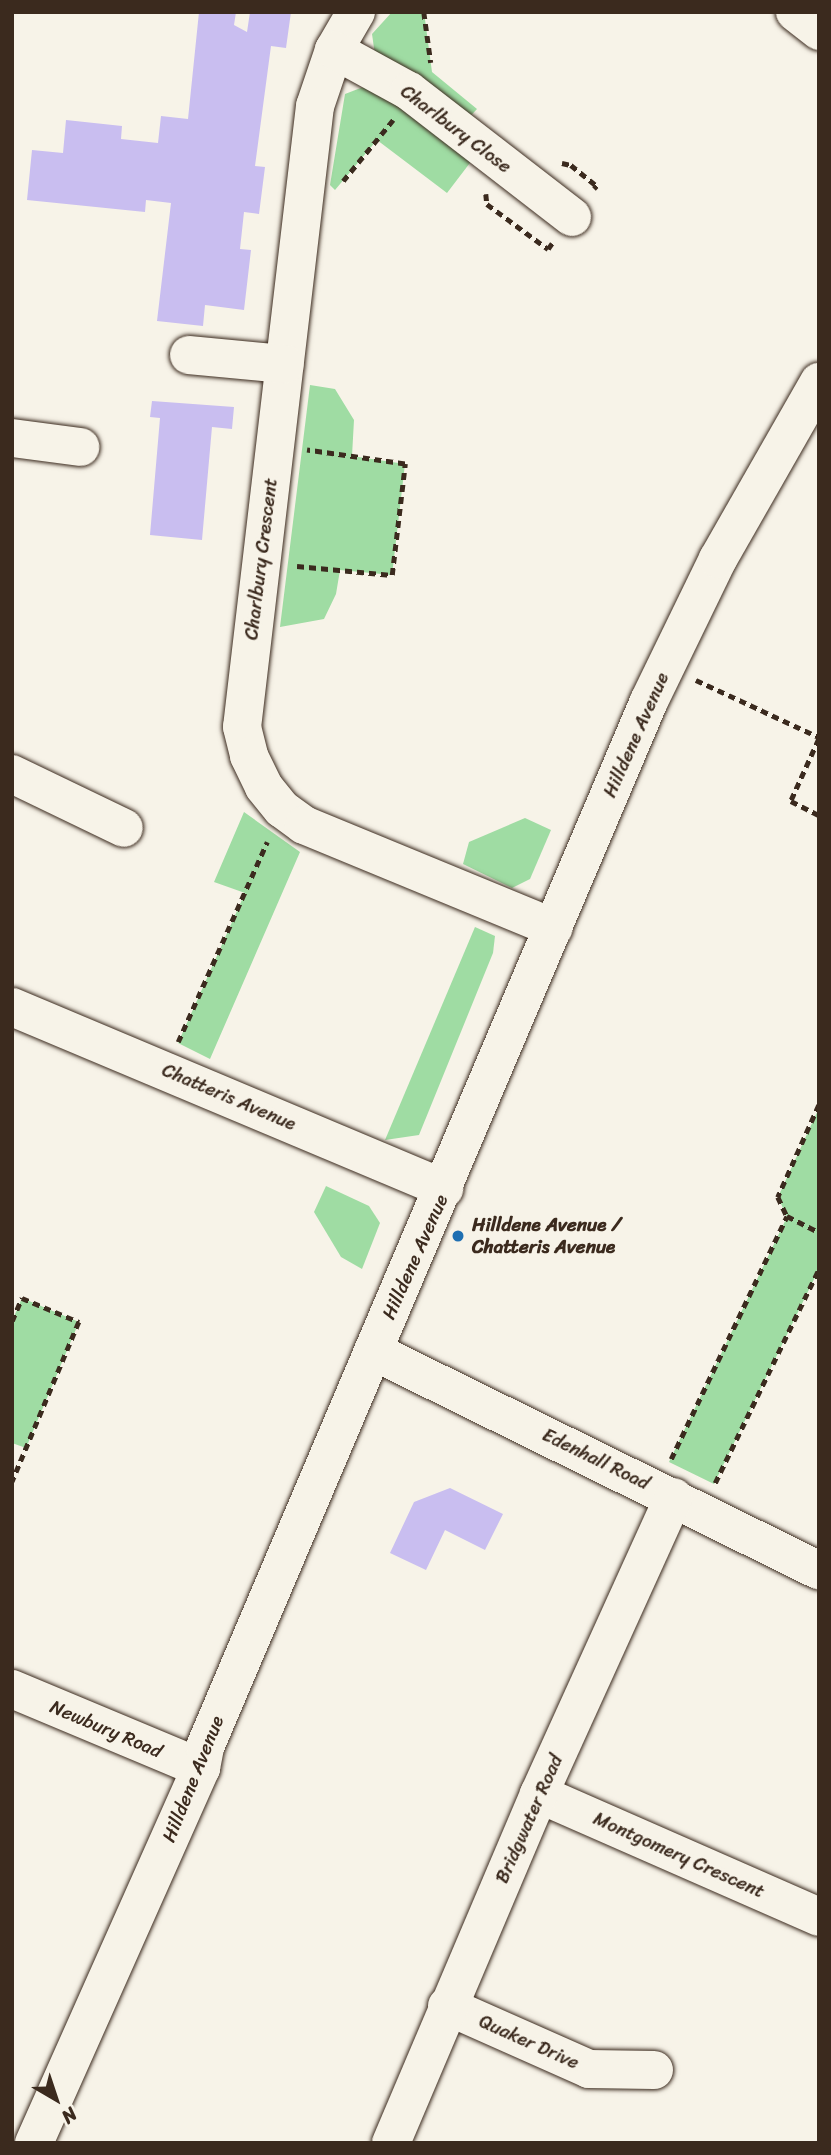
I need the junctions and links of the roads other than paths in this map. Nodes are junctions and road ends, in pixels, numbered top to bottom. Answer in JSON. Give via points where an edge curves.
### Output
{"nodes":[{"id":1,"x":356,"y":12,"type":"edge"},
{"id":2,"x":795,"y":12,"type":"edge"},
{"id":3,"x":819,"y":31,"type":"edge"},
{"id":4,"x":334,"y":50,"type":"junction"},
{"id":5,"x":572,"y":217,"type":"dead end"},
{"id":6,"x":189,"y":355,"type":"dead end"},
{"id":7,"x":285,"y":364,"type":"junction"},
{"id":8,"x":819,"y":382,"type":"edge"},
{"id":9,"x":12,"y":438,"type":"edge"},
{"id":10,"x":80,"y":446,"type":"dead end"},
{"id":11,"x":12,"y":774,"type":"edge"},
{"id":12,"x":124,"y":828,"type":"dead end"},
{"id":13,"x":554,"y":928,"type":"junction"},
{"id":14,"x":12,"y":1007,"type":"edge"},
{"id":15,"x":444,"y":1189,"type":"junction"},
{"id":16,"x":373,"y":1351,"type":"junction"},
{"id":17,"x":677,"y":1499,"type":"junction"},
{"id":18,"x":819,"y":1570,"type":"edge"},
{"id":19,"x":12,"y":1689,"type":"edge"},
{"id":20,"x":201,"y":1768,"type":"junction"},
{"id":21,"x":539,"y":1794,"type":"junction"},
{"id":22,"x":819,"y":1917,"type":"edge"},
{"id":23,"x":447,"y":2007,"type":"junction"},
{"id":24,"x":654,"y":2070,"type":"dead end"},
{"id":25,"x":34,"y":2143,"type":"edge"},
{"id":26,"x":391,"y":2143,"type":"edge"}],
"edges":[{"from":1,"to":4,"type":"street","name":"Charlbury Crescent"},
{"from":2,"to":3,"type":"street"},
{"from":4,"to":5,"type":"street","name":"Charlbury Close","via":[[408,91]]},
{"from":4,"to":7,"type":"street","name":"Charlbury Crescent","via":[[315,106]]},
{"from":6,"to":7,"type":"street"},
{"from":7,"to":13,"type":"street","name":"Charlbury Crescent","via":[[242,727],[249,756],[282,809],[304,825]]},
{"from":8,"to":13,"type":"street","name":"Hilldene Avenue","via":[[718,559],[666,667]]},
{"from":9,"to":10,"type":"street"},
{"from":11,"to":12,"type":"street"},
{"from":13,"to":15,"type":"street","name":"Hilldene Avenue"},
{"from":14,"to":15,"type":"street","name":"Chatteris Avenue"},
{"from":15,"to":16,"type":"street","name":"Hilldene Avenue"},
{"from":16,"to":17,"type":"street","name":"Edenhall Road"},
{"from":16,"to":20,"type":"street","name":"Hilldene Avenue"},
{"from":17,"to":18,"type":"street","name":"Edenhall Road"},
{"from":17,"to":21,"type":"street","name":"Bridgwater Road"},
{"from":19,"to":20,"type":"street","name":"Newbury Road"},
{"from":20,"to":25,"type":"street","name":"Hilldene Avenue"},
{"from":21,"to":22,"type":"street","name":"Montgomery Crescent"},
{"from":21,"to":23,"type":"street","name":"Bridgwater Road"},
{"from":23,"to":24,"type":"street","name":"Quaker Drive","via":[[589,2069]]},
{"from":23,"to":26,"type":"street","name":"Bridgwater Road"}]}
